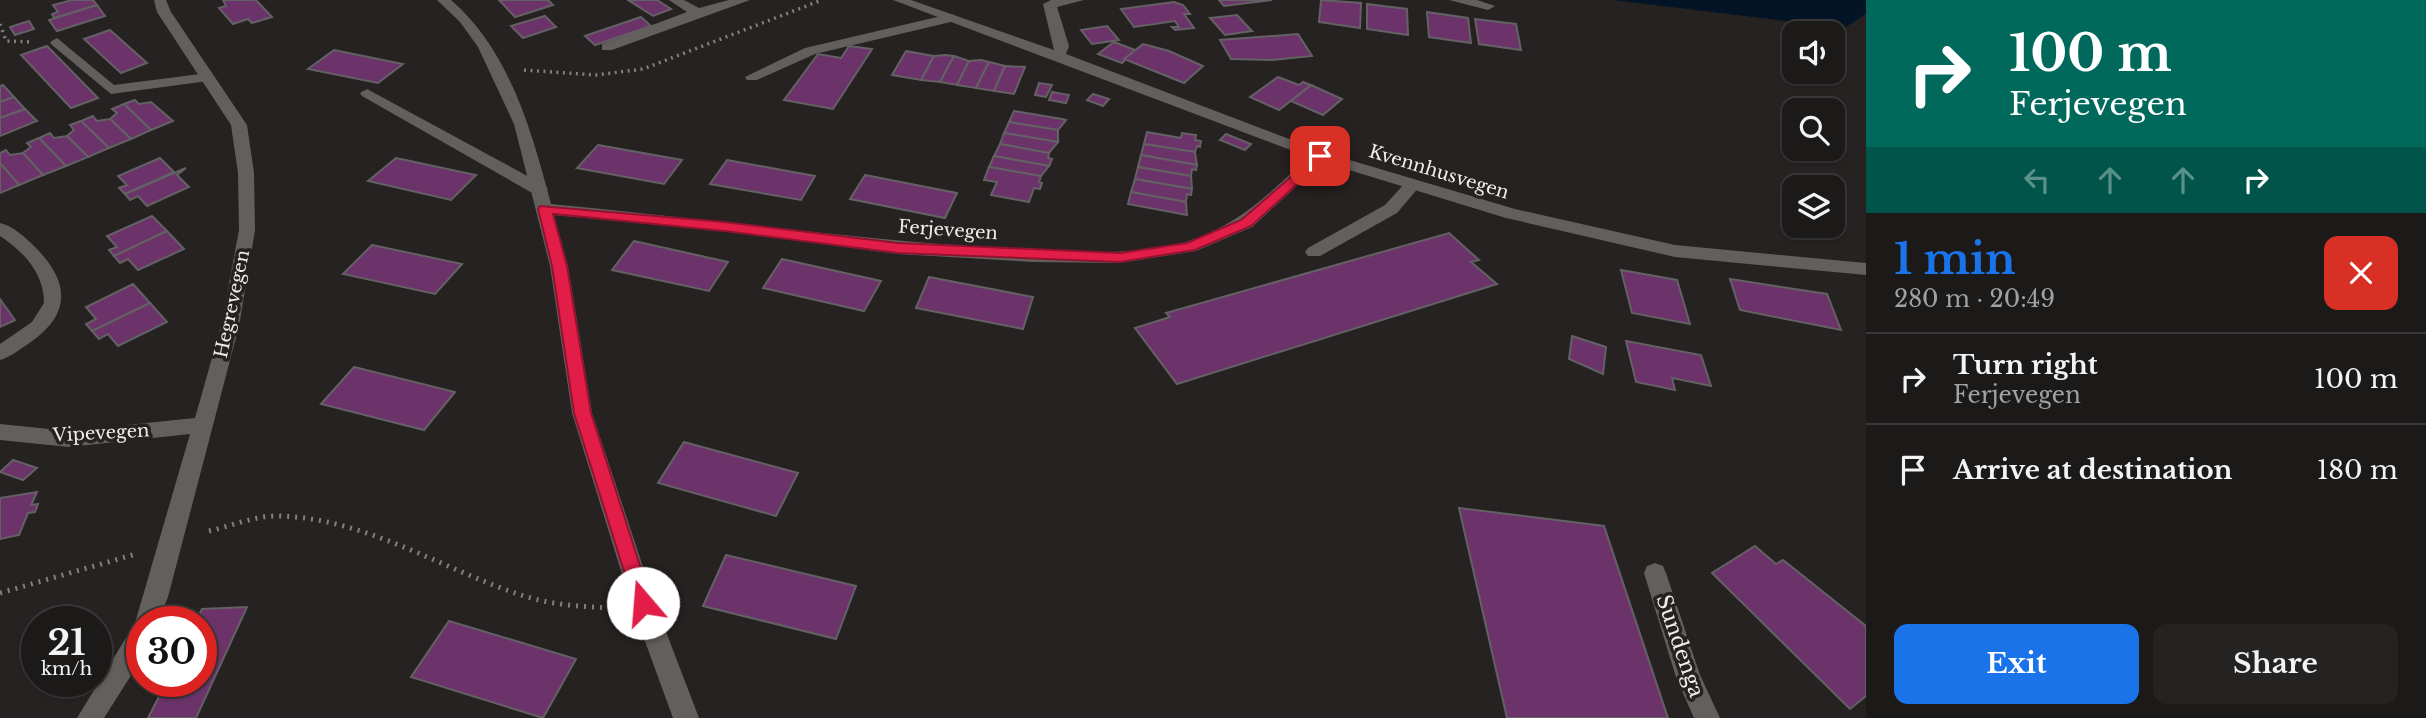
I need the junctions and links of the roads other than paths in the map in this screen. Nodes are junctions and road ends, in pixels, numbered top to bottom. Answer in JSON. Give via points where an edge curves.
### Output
{"nodes":[{"id":1,"x":160,"y":0,"type":"edge"},
{"id":2,"x":443,"y":0,"type":"edge"},
{"id":3,"x":675,"y":0,"type":"edge"},
{"id":4,"x":744,"y":0,"type":"edge"},
{"id":5,"x":899,"y":0,"type":"edge"},
{"id":6,"x":1078,"y":0,"type":"edge"},
{"id":7,"x":1455,"y":0,"type":"edge"},
{"id":8,"x":1049,"y":2,"type":"edge"},
{"id":9,"x":1488,"y":6,"type":"dead end"},
{"id":10,"x":697,"y":13,"type":"junction"},
{"id":11,"x":950,"y":18,"type":"junction"},
{"id":12,"x":57,"y":42,"type":"road end"},
{"id":13,"x":607,"y":47,"type":"dead end"},
{"id":14,"x":1058,"y":56,"type":"junction"},
{"id":15,"x":208,"y":77,"type":"junction"},
{"id":16,"x":752,"y":77,"type":"dead end"},
{"id":17,"x":367,"y":93,"type":"dead end"},
{"id":18,"x":1320,"y":156,"type":"junction"},
{"id":19,"x":1412,"y":186,"type":"junction"},
{"id":20,"x":542,"y":200,"type":"junction"},
{"id":21,"x":0,"y":228,"type":"edge"},
{"id":22,"x":1314,"y":252,"type":"dead end"},
{"id":23,"x":1866,"y":269,"type":"edge"},
{"id":24,"x":0,"y":353,"type":"edge"},
{"id":25,"x":203,"y":425,"type":"junction"},
{"id":26,"x":0,"y":432,"type":"edge"},
{"id":27,"x":1655,"y":573,"type":"dead end"},
{"id":28,"x":152,"y":606,"type":"edge"},
{"id":29,"x":126,"y":662,"type":"edge"},
{"id":30,"x":90,"y":718,"type":"edge"},
{"id":31,"x":686,"y":718,"type":"edge"},
{"id":32,"x":1707,"y":718,"type":"edge"}],
"edges":[{"from":1,"to":15,"type":"street","name":"Hegrevegen"},
{"from":2,"to":20,"type":"street","via":[[465,19],[499,73],[522,124]]},
{"from":3,"to":10,"type":"street"},
{"from":4,"to":10,"type":"street"},
{"from":5,"to":11,"type":"street","name":"Kvennhusvegen"},
{"from":6,"to":8,"type":"street"},
{"from":7,"to":9,"type":"street"},
{"from":8,"to":14,"type":"street","via":[[1062,46]]},
{"from":10,"to":13,"type":"street"},
{"from":11,"to":14,"type":"street","name":"Kvennhusvegen"},
{"from":11,"to":16,"type":"street","via":[[810,51]]},
{"from":12,"to":15,"type":"street","via":[[111,90]]},
{"from":14,"to":18,"type":"street","name":"Kvennhusvegen"},
{"from":15,"to":25,"type":"street","name":"Hegrevegen","via":[[239,125],[247,230],[230,326]]},
{"from":17,"to":20,"type":"street"},
{"from":18,"to":19,"type":"street","name":"Kvennhusvegen"},
{"from":18,"to":20,"type":"street","name":"Ferjevegen","via":[[1246,223],[1190,247],[1120,257],[898,248]]},
{"from":19,"to":22,"type":"street","via":[[1391,209]]},
{"from":19,"to":23,"type":"street","name":"Kvennhusvegen","via":[[1632,244]]},
{"from":20,"to":31,"type":"street","via":[[559,266],[582,413],[643,603]]},
{"from":21,"to":24,"type":"street","via":[[29,250],[51,282],[54,297],[48,316]]},
{"from":25,"to":26,"type":"street","name":"Vipevegen","via":[[69,439]]},
{"from":25,"to":28,"type":"street","name":"Hegrevegen"},
{"from":27,"to":32,"type":"street","name":"Sundenga","via":[[1688,677]]},
{"from":29,"to":30,"type":"street"}]}
